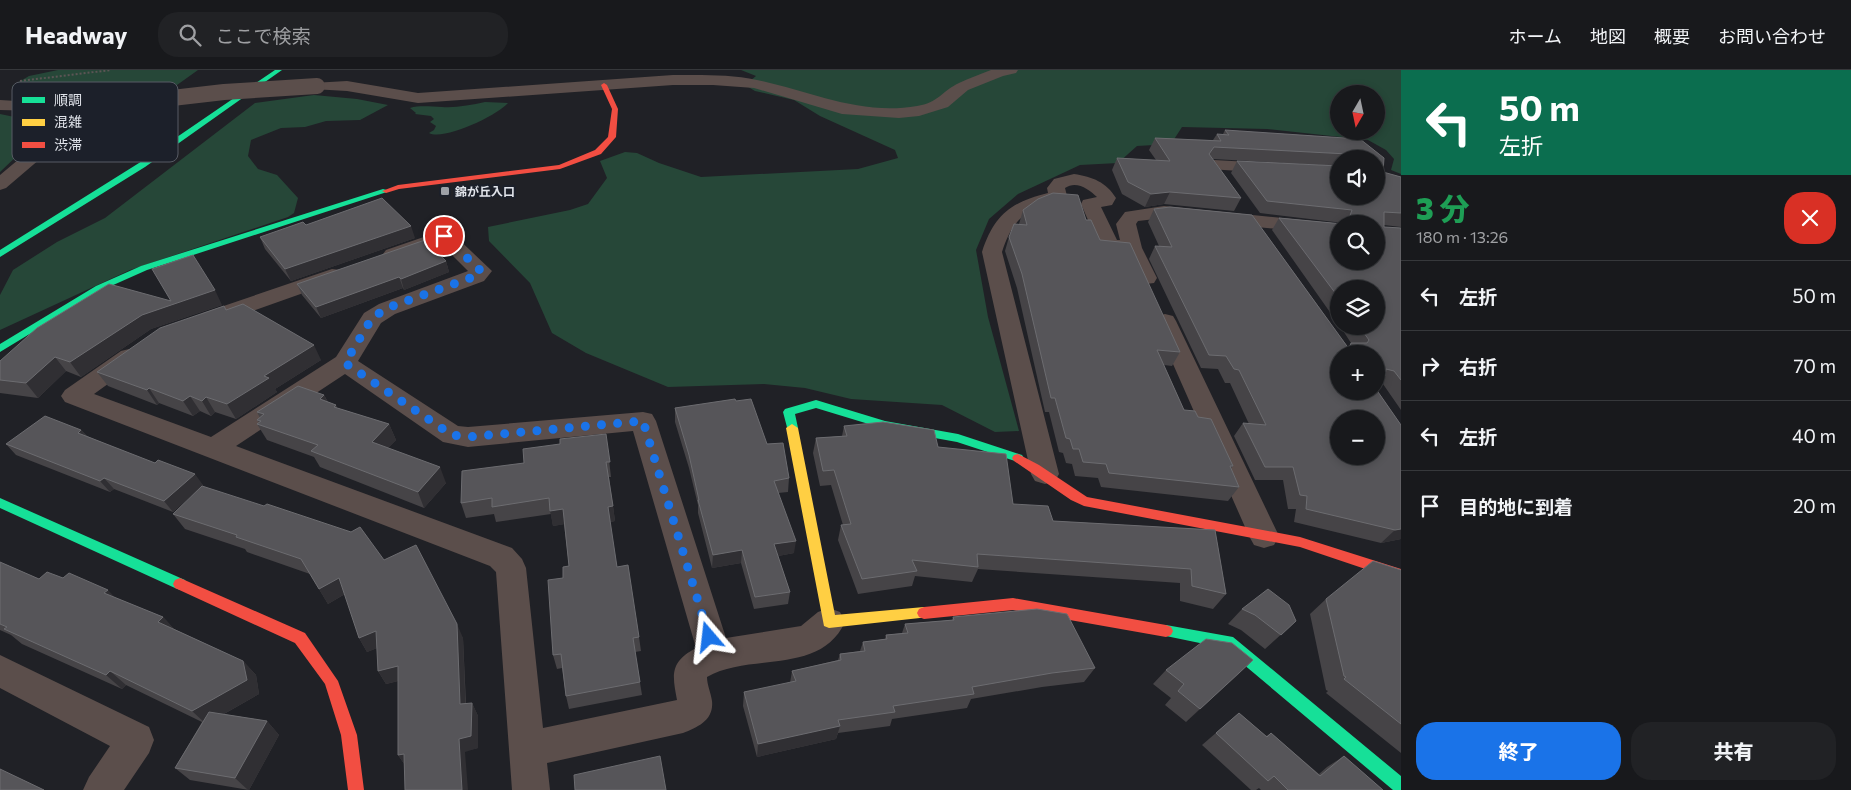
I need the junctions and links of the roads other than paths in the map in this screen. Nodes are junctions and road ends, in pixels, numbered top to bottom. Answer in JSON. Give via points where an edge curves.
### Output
{"nodes":[{"id":1,"x":279,"y":70,"type":"edge"},
{"id":2,"x":346,"y":70,"type":"edge"},
{"id":3,"x":1011,"y":70,"type":"edge"},
{"id":4,"x":347,"y":86,"type":"junction"},
{"id":5,"x":604,"y":86,"type":"junction"},
{"id":6,"x":178,"y":97,"type":"edge"},
{"id":7,"x":178,"y":141,"type":"edge"},
{"id":8,"x":28,"y":162,"type":"edge"},
{"id":9,"x":146,"y":162,"type":"edge"},
{"id":10,"x":1330,"y":171,"type":"edge"},
{"id":11,"x":0,"y":184,"type":"edge"},
{"id":12,"x":1330,"y":229,"type":"edge"},
{"id":13,"x":1258,"y":230,"type":"junction"},
{"id":14,"x":1132,"y":248,"type":"junction"},
{"id":15,"x":0,"y":254,"type":"edge"},
{"id":16,"x":188,"y":326,"type":"edge"},
{"id":17,"x":152,"y":341,"type":"edge"},
{"id":18,"x":0,"y":349,"type":"edge"},
{"id":19,"x":345,"y":363,"type":"junction"},
{"id":20,"x":212,"y":449,"type":"junction"},
{"id":21,"x":1044,"y":474,"type":"junction"},
{"id":22,"x":0,"y":503,"type":"edge"},
{"id":23,"x":1264,"y":536,"type":"junction"},
{"id":24,"x":1401,"y":575,"type":"edge"},
{"id":25,"x":829,"y":622,"type":"junction"},
{"id":26,"x":715,"y":655,"type":"junction"},
{"id":27,"x":0,"y":671,"type":"edge"},
{"id":28,"x":528,"y":749,"type":"junction"},
{"id":29,"x":1401,"y":786,"type":"edge"},
{"id":30,"x":102,"y":790,"type":"edge"},
{"id":31,"x":356,"y":790,"type":"edge"},
{"id":32,"x":531,"y":790,"type":"edge"}],
"edges":[{"from":1,"to":7,"type":"main road"},
{"from":2,"to":4,"type":"street"},
{"from":3,"to":5,"type":"street","via":[[963,87],[942,104],[919,111],[899,112],[842,109],[783,91],[734,81],[674,80]]},
{"from":4,"to":5,"type":"street","via":[[418,98]]},
{"from":4,"to":6,"type":"street","bridge":true,"via":[[232,91]]},
{"from":5,"to":18,"type":"main road","via":[[615,109],[612,137],[598,152],[560,166],[398,187],[144,268],[99,288]]},
{"from":8,"to":11,"type":"street"},
{"from":9,"to":15,"type":"main road"},
{"from":10,"to":13,"type":"street","via":[[1214,165]]},
{"from":12,"to":13,"type":"street"},
{"from":13,"to":14,"type":"street","via":[[1164,212],[1148,213],[1132,216],[1126,224]]},
{"from":14,"to":21,"type":"street","via":[[1109,245],[1090,204],[1107,198],[1102,189],[1082,180],[1058,183],[1058,196],[1020,209],[1010,216],[997,234],[992,252]]},
{"from":14,"to":23,"type":"street"},
{"from":16,"to":19,"type":"street","via":[[444,236],[481,271],[476,276],[387,308],[372,318]]},
{"from":17,"to":20,"type":"street","via":[[74,396]]},
{"from":19,"to":20,"type":"street"},
{"from":19,"to":26,"type":"street","via":[[452,435],[468,437],[643,421]]},
{"from":20,"to":28,"type":"street","via":[[501,557],[511,568]]},
{"from":21,"to":23,"type":"main road","via":[[1084,501]]},
{"from":21,"to":25,"type":"main road","via":[[1013,456],[958,438],[885,424],[816,404],[789,412]]},
{"from":22,"to":31,"type":"main road","via":[[300,638],[330,681],[349,736]]},
{"from":23,"to":24,"type":"main road","via":[[1326,549]]},
{"from":25,"to":26,"type":"street","via":[[810,638],[781,647]]},
{"from":25,"to":29,"type":"main road","via":[[1012,604],[1228,642]]},
{"from":26,"to":28,"type":"street","via":[[692,670],[690,681],[695,705],[683,716]]},
{"from":27,"to":30,"type":"street","via":[[136,740]]},
{"from":28,"to":32,"type":"street"}]}
